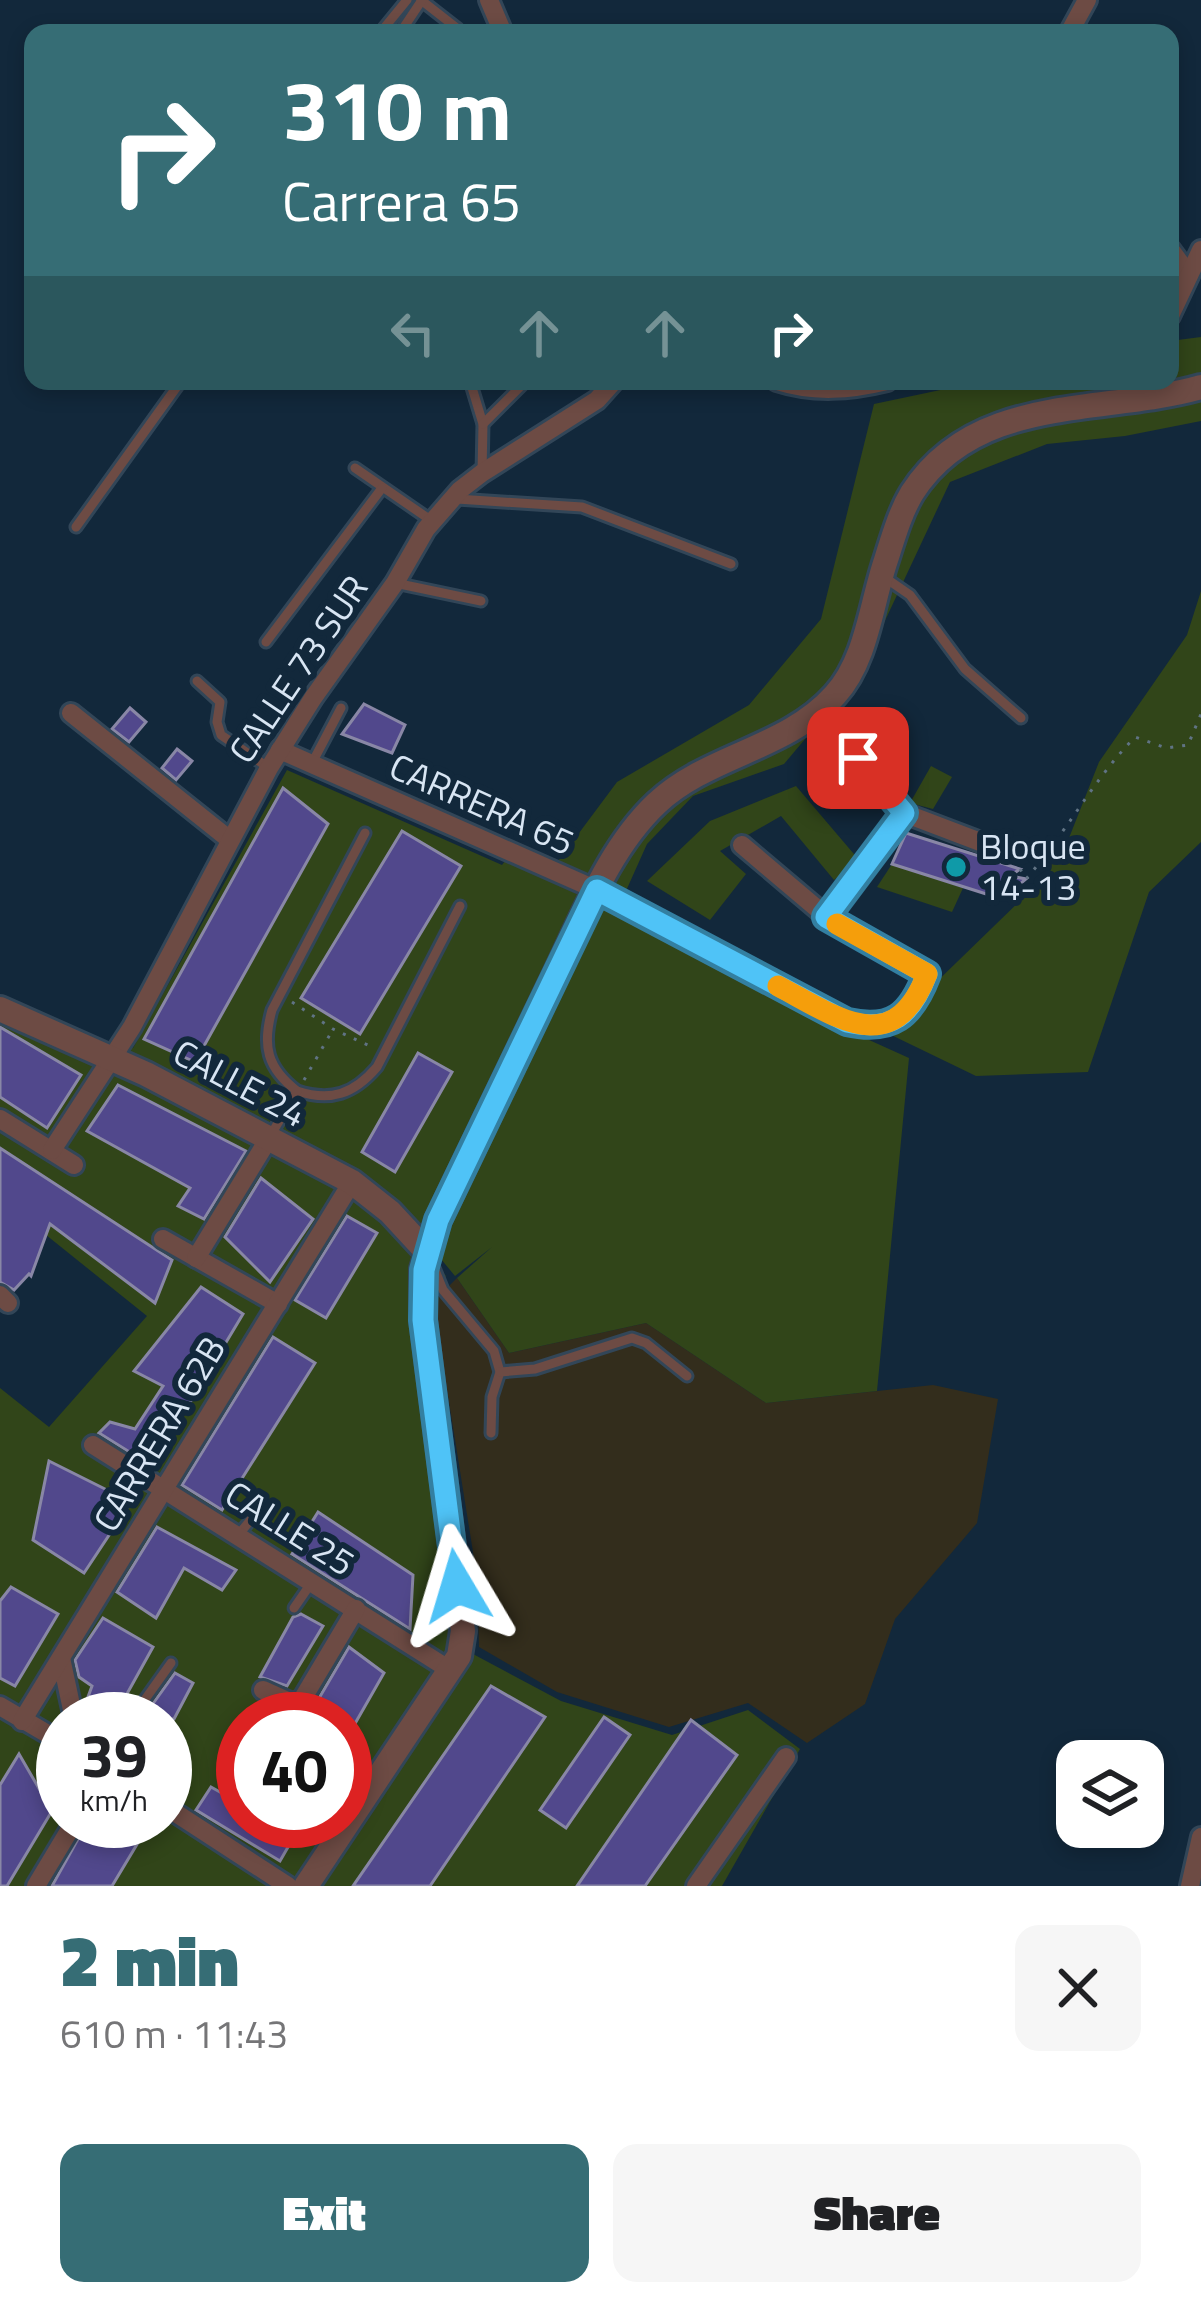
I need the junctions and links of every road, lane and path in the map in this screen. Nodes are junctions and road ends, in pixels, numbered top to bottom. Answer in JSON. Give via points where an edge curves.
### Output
{"nodes":[{"id":1,"x":407,"y":0,"type":"edge"},
{"id":2,"x":421,"y":0,"type":"edge"},
{"id":3,"x":387,"y":24,"type":"edge"},
{"id":4,"x":452,"y":24,"type":"edge"},
{"id":5,"x":1201,"y":250,"type":"edge"},
{"id":6,"x":1179,"y":261,"type":"edge"},
{"id":7,"x":1189,"y":275,"type":"junction"},
{"id":8,"x":1179,"y":297,"type":"edge"},
{"id":9,"x":1201,"y":387,"type":"edge"},
{"id":10,"x":174,"y":390,"type":"edge"},
{"id":11,"x":473,"y":390,"type":"edge"},
{"id":12,"x":517,"y":390,"type":"edge"},
{"id":13,"x":606,"y":390,"type":"edge"},
{"id":14,"x":483,"y":424,"type":"junction"},
{"id":15,"x":355,"y":468,"type":"dead end"},
{"id":16,"x":482,"y":473,"type":"junction"},
{"id":17,"x":382,"y":488,"type":"junction"},
{"id":18,"x":452,"y":499,"type":"junction"},
{"id":19,"x":432,"y":521,"type":"junction"},
{"id":20,"x":76,"y":526,"type":"dead end"},
{"id":21,"x":731,"y":564,"type":"dead end"},
{"id":22,"x":881,"y":575,"type":"junction"},
{"id":23,"x":395,"y":583,"type":"junction"},
{"id":24,"x":481,"y":602,"type":"dead end"},
{"id":25,"x":266,"y":643,"type":"dead end"},
{"id":26,"x":197,"y":681,"type":"dead end"},
{"id":27,"x":341,"y":708,"type":"dead end"},
{"id":28,"x":71,"y":713,"type":"dead end"},
{"id":29,"x":1201,"y":714,"type":"edge"},
{"id":30,"x":1021,"y":718,"type":"dead end"},
{"id":31,"x":835,"y":730,"type":"dead end"},
{"id":32,"x":280,"y":750,"type":"junction"},
{"id":33,"x":311,"y":765,"type":"junction"},
{"id":34,"x":268,"y":768,"type":"junction"},
{"id":35,"x":904,"y":813,"type":"junction"},
{"id":36,"x":365,"y":833,"type":"dead end"},
{"id":37,"x":230,"y":840,"type":"junction"},
{"id":38,"x":742,"y":845,"type":"dead end"},
{"id":39,"x":1004,"y":851,"type":"dead end"},
{"id":40,"x":1020,"y":869,"type":"dead end"},
{"id":41,"x":597,"y":890,"type":"junction"},
{"id":42,"x":460,"y":905,"type":"dead end"},
{"id":43,"x":826,"y":917,"type":"junction"},
{"id":44,"x":281,"y":993,"type":"junction"},
{"id":45,"x":0,"y":1009,"type":"edge"},
{"id":46,"x":333,"y":1030,"type":"junction"},
{"id":47,"x":385,"y":1052,"type":"junction"},
{"id":48,"x":112,"y":1060,"type":"junction"},
{"id":49,"x":305,"y":1079,"type":"dead end"},
{"id":50,"x":298,"y":1090,"type":"junction"},
{"id":51,"x":0,"y":1119,"type":"edge"},
{"id":52,"x":269,"y":1138,"type":"junction"},
{"id":53,"x":52,"y":1150,"type":"junction"},
{"id":54,"x":74,"y":1165,"type":"dead end"},
{"id":55,"x":352,"y":1182,"type":"junction"},
{"id":56,"x":164,"y":1239,"type":"dead end"},
{"id":57,"x":427,"y":1252,"type":"junction"},
{"id":58,"x":196,"y":1258,"type":"junction"},
{"id":59,"x":278,"y":1304,"type":"junction"},
{"id":60,"x":500,"y":1372,"type":"junction"},
{"id":61,"x":687,"y":1376,"type":"dead end"},
{"id":62,"x":490,"y":1433,"type":"dead end"},
{"id":63,"x":93,"y":1445,"type":"dead end"},
{"id":64,"x":164,"y":1487,"type":"junction"},
{"id":65,"x":259,"y":1510,"type":"dead end"},
{"id":66,"x":239,"y":1534,"type":"junction"},
{"id":67,"x":312,"y":1582,"type":"junction"},
{"id":68,"x":294,"y":1608,"type":"dead end"},
{"id":69,"x":356,"y":1609,"type":"junction"},
{"id":70,"x":61,"y":1658,"type":"junction"},
{"id":71,"x":171,"y":1663,"type":"dead end"},
{"id":72,"x":450,"y":1670,"type":"junction"},
{"id":73,"x":263,"y":1690,"type":"dead end"},
{"id":74,"x":68,"y":1692,"type":"edge"},
{"id":75,"x":150,"y":1692,"type":"edge"},
{"id":76,"x":0,"y":1706,"type":"edge"},
{"id":77,"x":22,"y":1720,"type":"junction"},
{"id":78,"x":36,"y":1728,"type":"edge"},
{"id":79,"x":786,"y":1757,"type":"dead end"},
{"id":80,"x":192,"y":1824,"type":"edge"},
{"id":81,"x":1201,"y":1837,"type":"edge"},
{"id":82,"x":59,"y":1848,"type":"edge"},
{"id":83,"x":36,"y":1886,"type":"edge"},
{"id":84,"x":288,"y":1886,"type":"edge"},
{"id":85,"x":307,"y":1886,"type":"edge"},
{"id":86,"x":697,"y":1886,"type":"edge"},
{"id":87,"x":1190,"y":1886,"type":"edge"}],
"edges":[{"from":1,"to":3,"type":"lane"},
{"from":2,"to":4,"type":"lane"},
{"from":5,"to":7,"type":"street"},
{"from":6,"to":7,"type":"street"},
{"from":7,"to":8,"type":"street"},
{"from":9,"to":22,"type":"street","via":[[1032,413],[954,449],[910,496]]},
{"from":10,"to":20,"type":"lane"},
{"from":11,"to":14,"type":"lane"},
{"from":12,"to":14,"type":"lane"},
{"from":13,"to":16,"type":"street","name":"CALLE 73 SUR"},
{"from":14,"to":16,"type":"lane"},
{"from":15,"to":17,"type":"lane"},
{"from":16,"to":18,"type":"street","name":"CALLE 73 SUR"},
{"from":17,"to":19,"type":"lane"},
{"from":17,"to":25,"type":"lane"},
{"from":18,"to":19,"type":"street","name":"CALLE 73 SUR"},
{"from":18,"to":21,"type":"lane","via":[[582,507]]},
{"from":19,"to":23,"type":"street","name":"CALLE 73 SUR"},
{"from":22,"to":30,"type":"lane","via":[[910,595],[965,669]]},
{"from":22,"to":41,"type":"street","via":[[859,654],[838,692],[808,721],[659,800]]},
{"from":23,"to":24,"type":"lane"},
{"from":23,"to":32,"type":"street","name":"CALLE 73 SUR"},
{"from":26,"to":34,"type":"lane","via":[[220,702],[221,735]]},
{"from":27,"to":33,"type":"lane"},
{"from":28,"to":37,"type":"street"},
{"from":29,"to":40,"type":"path","via":[[1188,745],[1166,748],[1135,736],[1026,879]]},
{"from":31,"to":35,"type":"street"},
{"from":32,"to":33,"type":"street","name":"CARRERA 65"},
{"from":32,"to":34,"type":"street","name":"CALLE 73 SUR"},
{"from":33,"to":41,"type":"street","name":"CARRERA 65"},
{"from":34,"to":37,"type":"street","name":"CALLE 73 SUR"},
{"from":35,"to":39,"type":"street"},
{"from":35,"to":43,"type":"street"},
{"from":36,"to":44,"type":"lane"},
{"from":37,"to":48,"type":"street","name":"CALLE 73 SUR"},
{"from":38,"to":43,"type":"street"},
{"from":41,"to":43,"type":"street","name":"CARRERA 65","via":[[847,1022],[872,1028],[899,1017],[927,974]]},
{"from":41,"to":57,"type":"street"},
{"from":42,"to":47,"type":"lane"},
{"from":44,"to":46,"type":"path"},
{"from":44,"to":50,"type":"lane","via":[[266,1034],[268,1054],[276,1075]]},
{"from":45,"to":48,"type":"street","name":"CALLE 24"},
{"from":46,"to":47,"type":"path"},
{"from":46,"to":49,"type":"path"},
{"from":47,"to":50,"type":"lane","via":[[361,1085],[336,1096]]},
{"from":48,"to":52,"type":"street","name":"CALLE 24"},
{"from":48,"to":53,"type":"street","name":"CALLE 73 SUR"},
{"from":50,"to":52,"type":"lane"},
{"from":51,"to":53,"type":"street"},
{"from":52,"to":55,"type":"street","name":"CALLE 24"},
{"from":52,"to":58,"type":"street"},
{"from":53,"to":54,"type":"street"},
{"from":55,"to":57,"type":"street","name":"CALLE 24"},
{"from":55,"to":59,"type":"street","name":"CARRERA 62B"},
{"from":56,"to":58,"type":"street"},
{"from":57,"to":60,"type":"lane","via":[[443,1291],[494,1351]]},
{"from":57,"to":72,"type":"street","via":[[423,1320],[463,1631]]},
{"from":58,"to":59,"type":"street"},
{"from":59,"to":64,"type":"street","name":"CARRERA 62B"},
{"from":60,"to":61,"type":"lane","via":[[632,1338]]},
{"from":60,"to":62,"type":"lane"},
{"from":63,"to":64,"type":"street","name":"CALLE 25"},
{"from":64,"to":66,"type":"street","name":"CALLE 25"},
{"from":64,"to":70,"type":"street","name":"CARRERA 62B"},
{"from":65,"to":66,"type":"lane"},
{"from":66,"to":67,"type":"street","name":"CALLE 25"},
{"from":67,"to":68,"type":"lane"},
{"from":67,"to":69,"type":"street","name":"CALLE 25"},
{"from":69,"to":72,"type":"street","name":"CALLE 25"},
{"from":69,"to":73,"type":"street","via":[[303,1698],[283,1702]]},
{"from":70,"to":74,"type":"street"},
{"from":70,"to":77,"type":"street","name":"CARRERA 62B"},
{"from":71,"to":75,"type":"lane"},
{"from":72,"to":85,"type":"street"},
{"from":76,"to":77,"type":"street"},
{"from":77,"to":78,"type":"street"},
{"from":79,"to":86,"type":"street"},
{"from":80,"to":84,"type":"street"},
{"from":81,"to":87,"type":"street"},
{"from":82,"to":83,"type":"street"}]}
